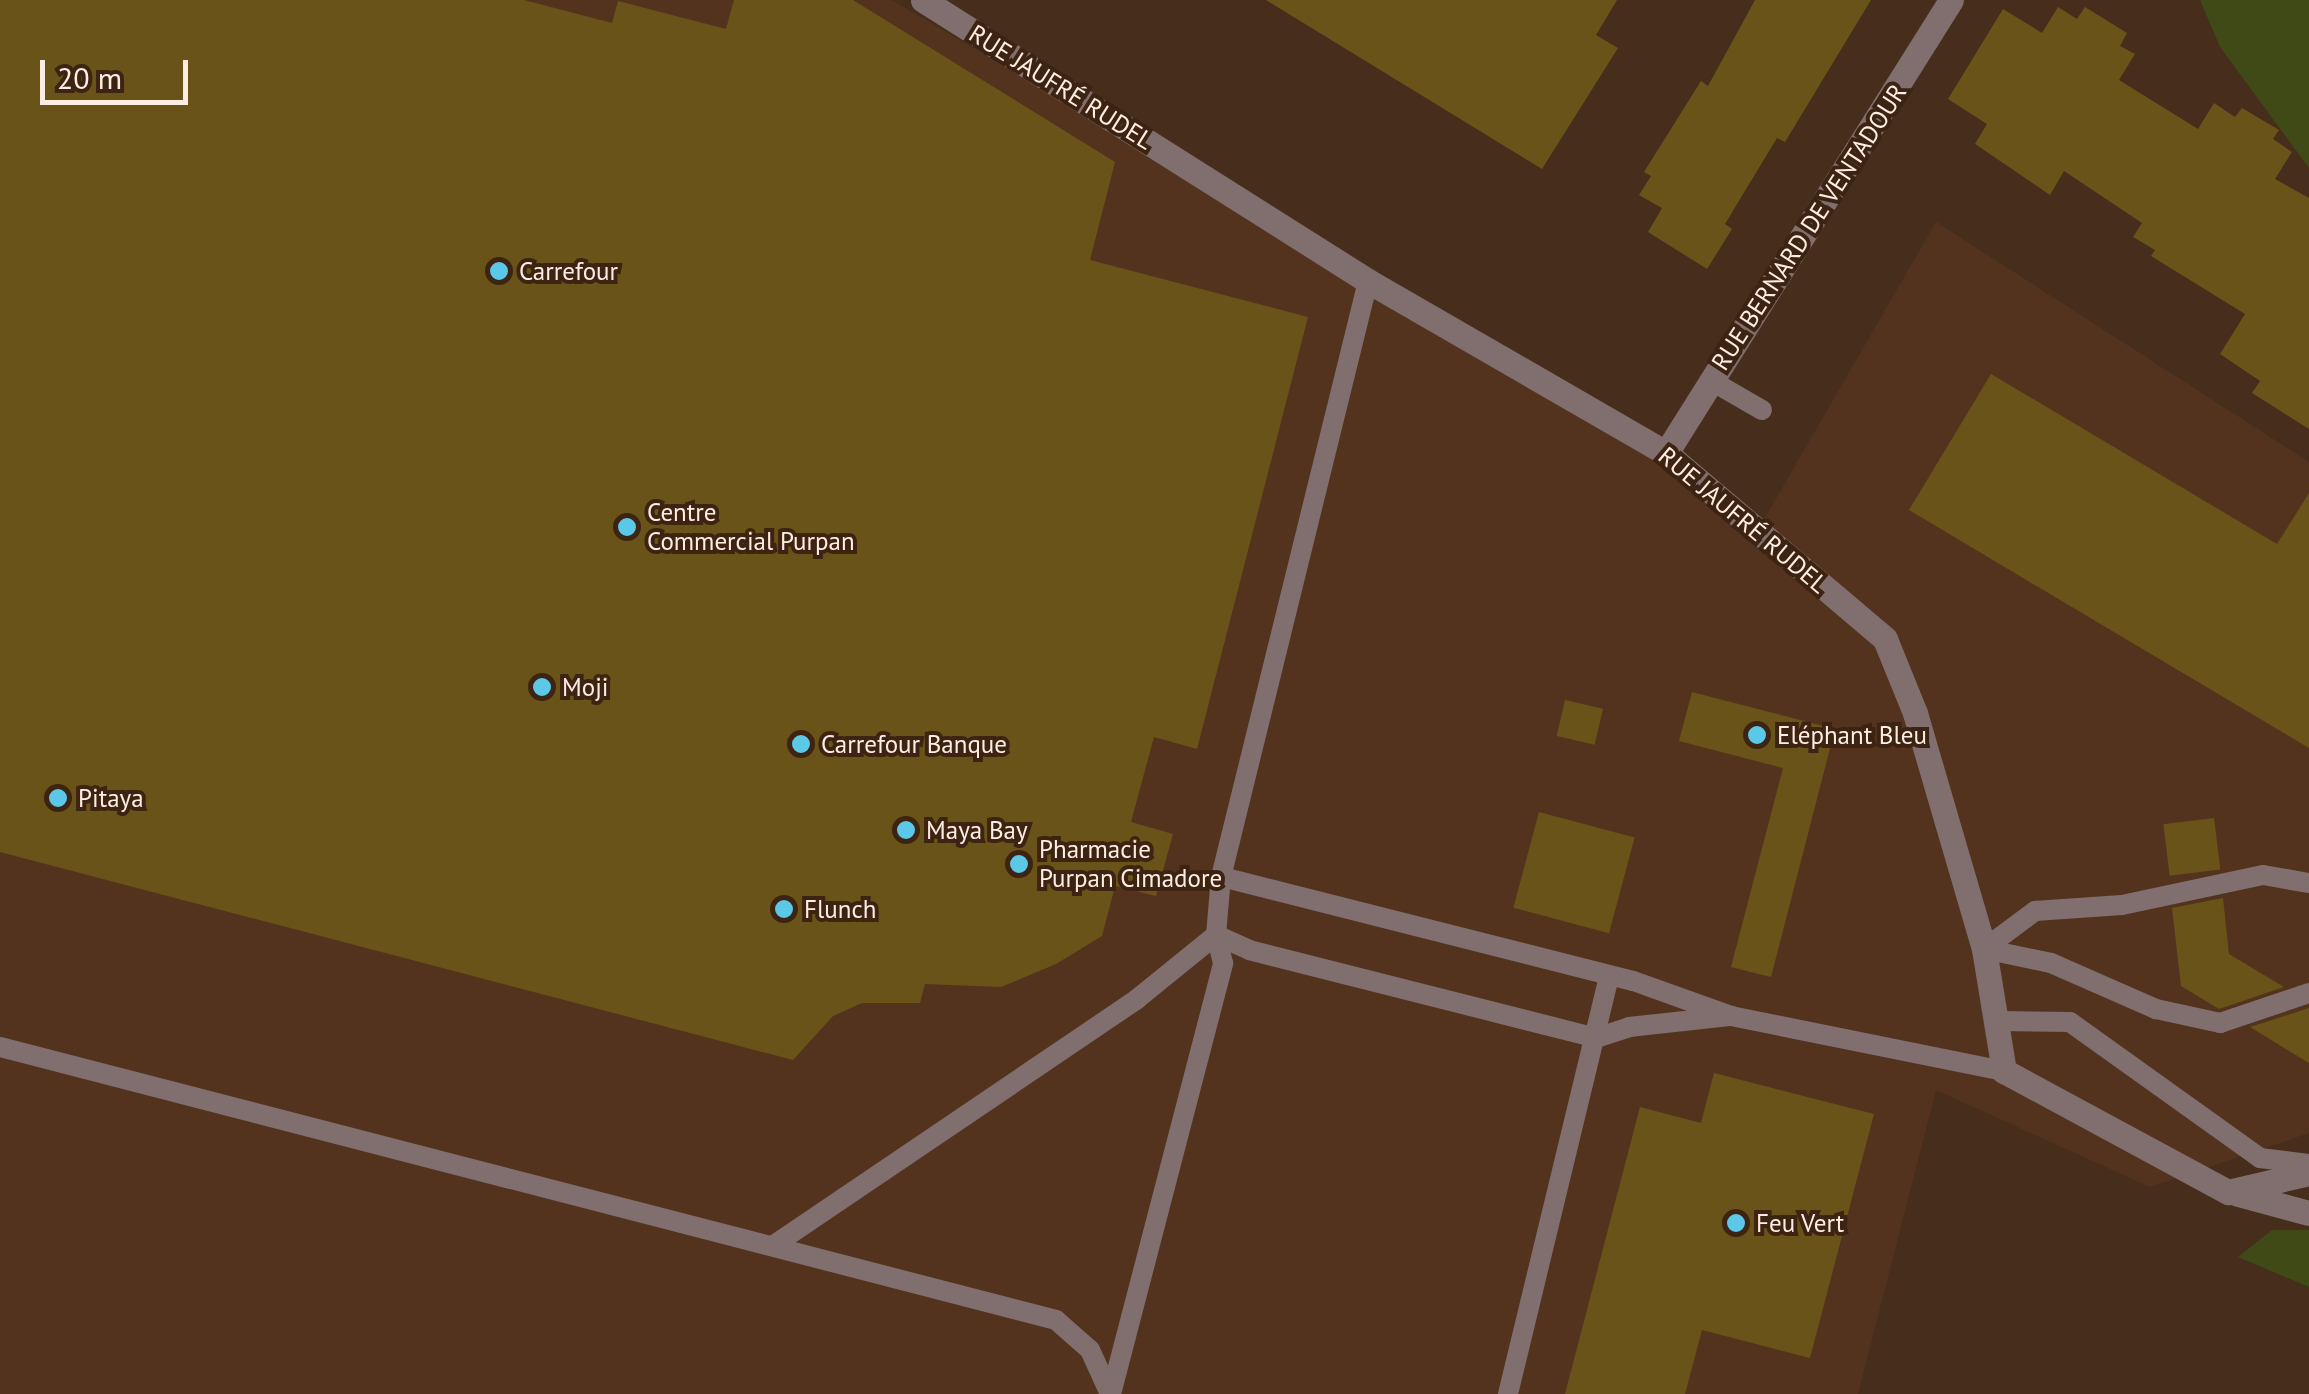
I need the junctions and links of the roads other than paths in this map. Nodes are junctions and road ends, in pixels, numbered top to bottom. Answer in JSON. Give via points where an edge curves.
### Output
{"nodes":[{"id":1,"x":923,"y":0,"type":"edge"},
{"id":2,"x":1951,"y":0,"type":"edge"},
{"id":3,"x":1368,"y":282,"type":"junction"},
{"id":4,"x":1710,"y":380,"type":"junction"},
{"id":5,"x":1762,"y":410,"type":"dead end"},
{"id":6,"x":1666,"y":453,"type":"junction"},
{"id":7,"x":1220,"y":877,"type":"junction"},
{"id":8,"x":2309,"y":883,"type":"edge"},
{"id":9,"x":1216,"y":935,"type":"junction"},
{"id":10,"x":1984,"y":950,"type":"junction"},
{"id":11,"x":1609,"y":976,"type":"junction"},
{"id":12,"x":2309,"y":993,"type":"edge"},
{"id":13,"x":1731,"y":1016,"type":"junction"},
{"id":14,"x":1996,"y":1020,"type":"junction"},
{"id":15,"x":1596,"y":1038,"type":"junction"},
{"id":16,"x":0,"y":1047,"type":"edge"},
{"id":17,"x":2004,"y":1071,"type":"junction"},
{"id":18,"x":2309,"y":1164,"type":"edge"},
{"id":19,"x":2309,"y":1173,"type":"edge"},
{"id":20,"x":2228,"y":1192,"type":"junction"},
{"id":21,"x":2309,"y":1212,"type":"edge"},
{"id":22,"x":774,"y":1245,"type":"junction"},
{"id":23,"x":1111,"y":1394,"type":"edge"},
{"id":24,"x":1508,"y":1394,"type":"edge"}],
"edges":[{"from":1,"to":3,"type":"street","name":"RUE JAUFRÉ RUDEL"},
{"from":2,"to":4,"type":"street","name":"RUE BERNARD DE VENTADOUR"},
{"from":3,"to":6,"type":"street","name":"RUE JAUFRÉ RUDEL"},
{"from":3,"to":7,"type":"lane"},
{"from":4,"to":5,"type":"lane"},
{"from":4,"to":6,"type":"street","name":"RUE BERNARD DE VENTADOUR"},
{"from":6,"to":10,"type":"street","name":"RUE JAUFRÉ RUDEL","via":[[1885,639],[1916,713]]},
{"from":7,"to":9,"type":"lane"},
{"from":7,"to":11,"type":"lane"},
{"from":8,"to":10,"type":"lane","via":[[2262,875],[2122,904],[2035,911]]},
{"from":9,"to":15,"type":"lane","via":[[1249,950]]},
{"from":9,"to":22,"type":"lane","via":[[1137,999]]},
{"from":9,"to":23,"type":"lane","via":[[1223,962]]},
{"from":10,"to":12,"type":"lane","via":[[2051,963],[2156,1009],[2220,1023]]},
{"from":10,"to":14,"type":"street","name":"RUE JAUFRÉ RUDEL"},
{"from":11,"to":13,"type":"lane"},
{"from":11,"to":15,"type":"lane"},
{"from":13,"to":15,"type":"lane","via":[[1630,1027]]},
{"from":13,"to":17,"type":"lane"},
{"from":14,"to":17,"type":"street","name":"RUE JAUFRÉ RUDEL"},
{"from":14,"to":18,"type":"lane","via":[[2070,1022],[2260,1158]]},
{"from":15,"to":24,"type":"lane"},
{"from":16,"to":22,"type":"lane"},
{"from":17,"to":20,"type":"street"},
{"from":19,"to":20,"type":"street"},
{"from":20,"to":21,"type":"street"},
{"from":22,"to":23,"type":"lane","via":[[1056,1320],[1090,1350]]}]}
